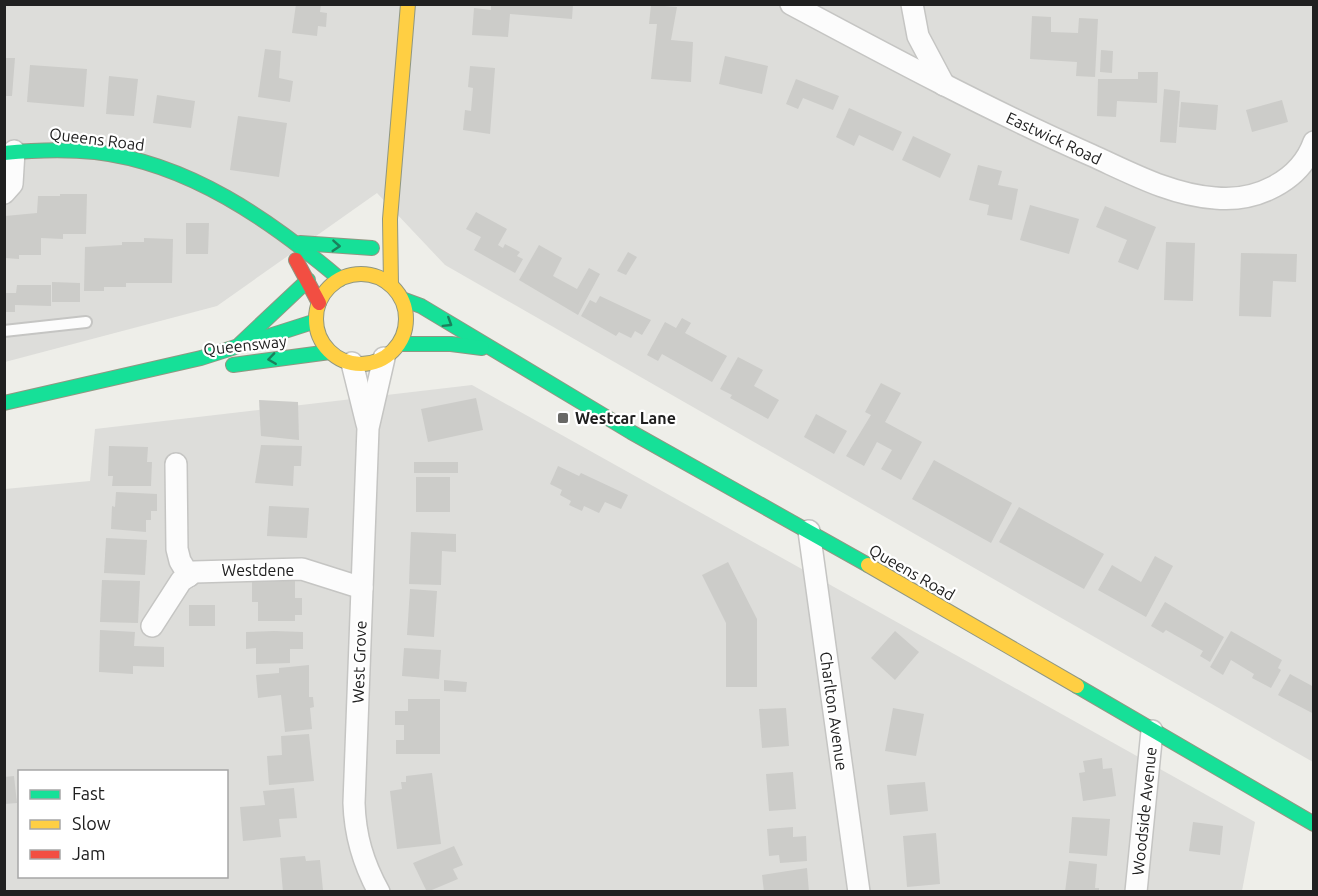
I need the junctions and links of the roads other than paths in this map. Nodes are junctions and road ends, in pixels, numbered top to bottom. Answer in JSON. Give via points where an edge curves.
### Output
{"nodes":[{"id":1,"x":408,"y":4,"type":"edge"},
{"id":2,"x":791,"y":4,"type":"edge"},
{"id":3,"x":912,"y":4,"type":"edge"},
{"id":4,"x":945,"y":86,"type":"junction"},
{"id":5,"x":1314,"y":142,"type":"edge"},
{"id":6,"x":9,"y":152,"type":"edge"},
{"id":7,"x":4,"y":193,"type":"edge"},
{"id":8,"x":390,"y":219,"type":"junction"},
{"id":9,"x":278,"y":229,"type":"junction"},
{"id":10,"x":300,"y":243,"type":"junction"},
{"id":11,"x":372,"y":248,"type":"junction"},
{"id":12,"x":359,"y":273,"type":"junction"},
{"id":13,"x":340,"y":279,"type":"junction"},
{"id":14,"x":308,"y":280,"type":"junction"},
{"id":15,"x":391,"y":285,"type":"junction"},
{"id":16,"x":402,"y":299,"type":"junction"},
{"id":17,"x":319,"y":303,"type":"junction"},
{"id":18,"x":316,"y":321,"type":"junction"},
{"id":19,"x":86,"y":322,"type":"dead end"},
{"id":20,"x":4,"y":331,"type":"edge"},
{"id":21,"x":237,"y":348,"type":"junction"},
{"id":22,"x":492,"y":350,"type":"junction"},
{"id":23,"x":392,"y":351,"type":"junction"},
{"id":24,"x":330,"y":352,"type":"junction"},
{"id":25,"x":352,"y":363,"type":"junction"},
{"id":26,"x":163,"y":368,"type":"junction"},
{"id":27,"x":4,"y":403,"type":"edge"},
{"id":28,"x":368,"y":428,"type":"junction"},
{"id":29,"x":176,"y":464,"type":"dead end"},
{"id":30,"x":809,"y":531,"type":"junction"},
{"id":31,"x":189,"y":576,"type":"junction"},
{"id":32,"x":362,"y":588,"type":"junction"},
{"id":33,"x":152,"y":626,"type":"dead end"},
{"id":34,"x":1152,"y":731,"type":"junction"},
{"id":35,"x":1314,"y":824,"type":"edge"},
{"id":36,"x":379,"y":891,"type":"edge"},
{"id":37,"x":859,"y":891,"type":"edge"},
{"id":38,"x":1136,"y":891,"type":"edge"}],
"edges":[{"from":1,"to":8,"type":"main road"},
{"from":2,"to":4,"type":"street","name":"Eastwick Road"},
{"from":3,"to":4,"type":"street","via":[[918,36]]},
{"from":4,"to":5,"type":"street","name":"Eastwick Road","via":[[1164,187],[1206,197],[1245,197],[1271,190],[1290,176]]},
{"from":6,"to":7,"type":"street","via":[[12,184]]},
{"from":6,"to":9,"type":"main road","name":"Queens Road","via":[[42,148],[78,150],[148,162],[211,188]]},
{"from":8,"to":11,"type":"main road"},
{"from":8,"to":15,"type":"main road"},
{"from":9,"to":10,"type":"main road","name":"Queens Road"},
{"from":9,"to":14,"type":"main road","name":"Queens Road"},
{"from":10,"to":11,"type":"main road","one_way":true},
{"from":10,"to":13,"type":"main road","name":"Queens Road"},
{"from":11,"to":12,"type":"main road"},
{"from":12,"to":13,"type":"main road"},
{"from":12,"to":15,"type":"main road"},
{"from":13,"to":17,"type":"main road","via":[[322,295]]},
{"from":14,"to":17,"type":"main road","name":"Queens Road"},
{"from":14,"to":21,"type":"main road"},
{"from":15,"to":16,"type":"main road"},
{"from":16,"to":22,"type":"main road","name":"Queens Road","one_way":true,"via":[[421,306]]},
{"from":16,"to":23,"type":"main road","via":[[407,323]]},
{"from":17,"to":18,"type":"main road"},
{"from":18,"to":21,"type":"main road","name":"Queensway"},
{"from":18,"to":24,"type":"main road","via":[[321,340]]},
{"from":19,"to":20,"type":"lane"},
{"from":21,"to":26,"type":"main road","name":"Queensway"},
{"from":22,"to":23,"type":"main road","name":"Queens Road","via":[[452,344]]},
{"from":22,"to":30,"type":"main road","name":"Queens Road"},
{"from":23,"to":25,"type":"main road","via":[[373,363]]},
{"from":23,"to":28,"type":"street","name":"West Grove"},
{"from":24,"to":25,"type":"main road"},
{"from":24,"to":26,"type":"main road","name":"Queensway","one_way":true,"via":[[224,366]]},
{"from":25,"to":28,"type":"street","name":"West Grove"},
{"from":26,"to":27,"type":"main road","name":"Queensway"},
{"from":28,"to":32,"type":"street","name":"West Grove"},
{"from":29,"to":31,"type":"street","via":[[177,549]]},
{"from":30,"to":34,"type":"main road","name":"Queens Road"},
{"from":30,"to":37,"type":"street","name":"Charlton Avenue"},
{"from":31,"to":32,"type":"street","name":"Westdene","via":[[210,570],[302,569]]},
{"from":31,"to":33,"type":"street"},
{"from":32,"to":36,"type":"street","name":"West Grove","via":[[355,824],[365,865]]},
{"from":34,"to":35,"type":"main road","name":"Queens Road"},
{"from":34,"to":38,"type":"street","name":"Woodside Avenue"}]}
